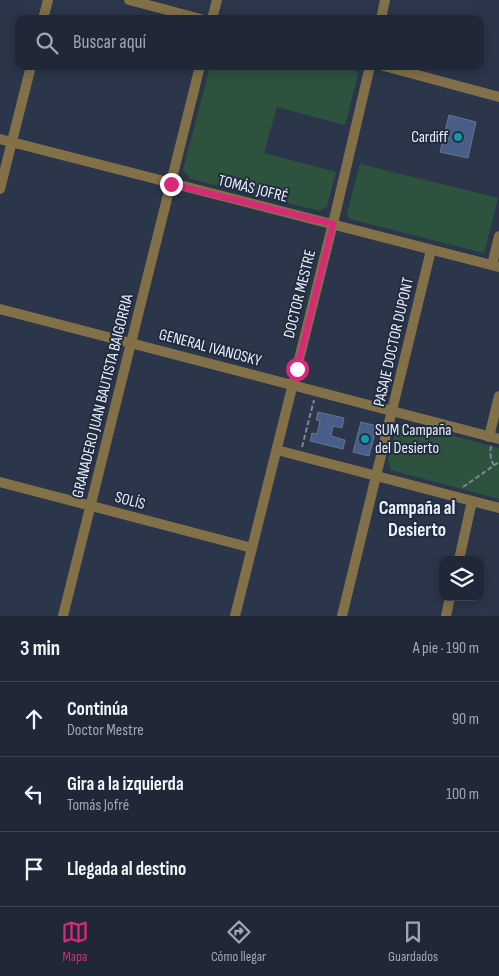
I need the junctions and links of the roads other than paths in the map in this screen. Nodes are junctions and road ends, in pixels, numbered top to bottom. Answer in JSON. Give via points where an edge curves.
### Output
{"nodes":[{"id":1,"x":48,"y":0,"type":"edge"},
{"id":2,"x":129,"y":0,"type":"edge"},
{"id":3,"x":217,"y":0,"type":"edge"},
{"id":4,"x":386,"y":0,"type":"edge"},
{"id":5,"x":44,"y":15,"type":"edge"},
{"id":6,"x":186,"y":15,"type":"edge"},
{"id":7,"x":213,"y":15,"type":"edge"},
{"id":8,"x":382,"y":15,"type":"edge"},
{"id":9,"x":30,"y":70,"type":"edge"},
{"id":10,"x":199,"y":70,"type":"edge"},
{"id":11,"x":369,"y":70,"type":"edge"},
{"id":12,"x":399,"y":70,"type":"edge"},
{"id":13,"x":499,"y":97,"type":"edge"},
{"id":14,"x":0,"y":139,"type":"edge"},
{"id":15,"x":12,"y":142,"type":"junction"},
{"id":16,"x":171,"y":184,"type":"junction"},
{"id":17,"x":0,"y":189,"type":"edge"},
{"id":18,"x":333,"y":224,"type":"junction"},
{"id":19,"x":499,"y":236,"type":"edge"},
{"id":20,"x":431,"y":250,"type":"junction"},
{"id":21,"x":496,"y":266,"type":"edge"},
{"id":22,"x":0,"y":309,"type":"edge"},
{"id":23,"x":131,"y":344,"type":"junction"},
{"id":24,"x":293,"y":386,"type":"junction"},
{"id":25,"x":499,"y":396,"type":"edge"},
{"id":26,"x":393,"y":412,"type":"junction"},
{"id":27,"x":493,"y":441,"type":"edge"},
{"id":28,"x":277,"y":450,"type":"junction"},
{"id":29,"x":376,"y":476,"type":"junction"},
{"id":30,"x":0,"y":482,"type":"edge"},
{"id":31,"x":472,"y":501,"type":"junction"},
{"id":32,"x":90,"y":506,"type":"junction"},
{"id":33,"x":499,"y":508,"type":"edge"},
{"id":34,"x":252,"y":548,"type":"junction"},
{"id":35,"x":460,"y":556,"type":"edge"},
{"id":36,"x":449,"y":601,"type":"edge"},
{"id":37,"x":63,"y":616,"type":"edge"},
{"id":38,"x":235,"y":616,"type":"edge"},
{"id":39,"x":342,"y":616,"type":"edge"},
{"id":40,"x":446,"y":616,"type":"edge"}],
"edges":[{"from":1,"to":5,"type":"street"},
{"from":2,"to":6,"type":"street"},
{"from":3,"to":7,"type":"street"},
{"from":4,"to":8,"type":"street"},
{"from":9,"to":15,"type":"street"},
{"from":10,"to":16,"type":"street","name":"GRANADERO JUAN BAUTISTA BAIGORRIA"},
{"from":11,"to":18,"type":"street","name":"DOCTOR MESTRE"},
{"from":12,"to":13,"type":"street"},
{"from":14,"to":15,"type":"street","name":"TOMÁS JOFRÉ"},
{"from":15,"to":16,"type":"street","name":"TOMÁS JOFRÉ"},
{"from":15,"to":17,"type":"street"},
{"from":16,"to":18,"type":"street","name":"TOMÁS JOFRÉ"},
{"from":16,"to":23,"type":"street","name":"GRANADERO JUAN BAUTISTA BAIGORRIA"},
{"from":18,"to":20,"type":"street","name":"TOMÁS JOFRÉ"},
{"from":18,"to":24,"type":"street","name":"DOCTOR MESTRE"},
{"from":19,"to":21,"type":"street"},
{"from":20,"to":21,"type":"street","name":"TOMÁS JOFRÉ"},
{"from":20,"to":26,"type":"street","name":"PASAJE DOCTOR DUPONT"},
{"from":22,"to":23,"type":"street","name":"GENERAL IVANOSKY"},
{"from":23,"to":24,"type":"street","name":"GENERAL IVANOSKY"},
{"from":23,"to":32,"type":"street","name":"GRANADERO JUAN BAUTISTA BAIGORRIA"},
{"from":24,"to":26,"type":"street","name":"GENERAL IVANOSKY"},
{"from":24,"to":28,"type":"street","name":"DOCTOR MESTRE"},
{"from":25,"to":27,"type":"street"},
{"from":26,"to":27,"type":"street","name":"GENERAL IVANOSKY"},
{"from":26,"to":29,"type":"street","name":"PASAJE DOCTOR DUPONT"},
{"from":28,"to":29,"type":"street"},
{"from":28,"to":34,"type":"street","name":"DOCTOR MESTRE"},
{"from":29,"to":31,"type":"street"},
{"from":29,"to":39,"type":"street","name":"PASAJE DOCTOR DUPONT"},
{"from":30,"to":32,"type":"street","name":"SOLÍS"},
{"from":31,"to":33,"type":"street"},
{"from":31,"to":35,"type":"street"},
{"from":32,"to":34,"type":"street","name":"SOLÍS"},
{"from":32,"to":37,"type":"street","name":"GRANADERO JUAN BAUTISTA BAIGORRIA"},
{"from":34,"to":38,"type":"street","name":"DOCTOR MESTRE"},
{"from":36,"to":40,"type":"street"}]}
